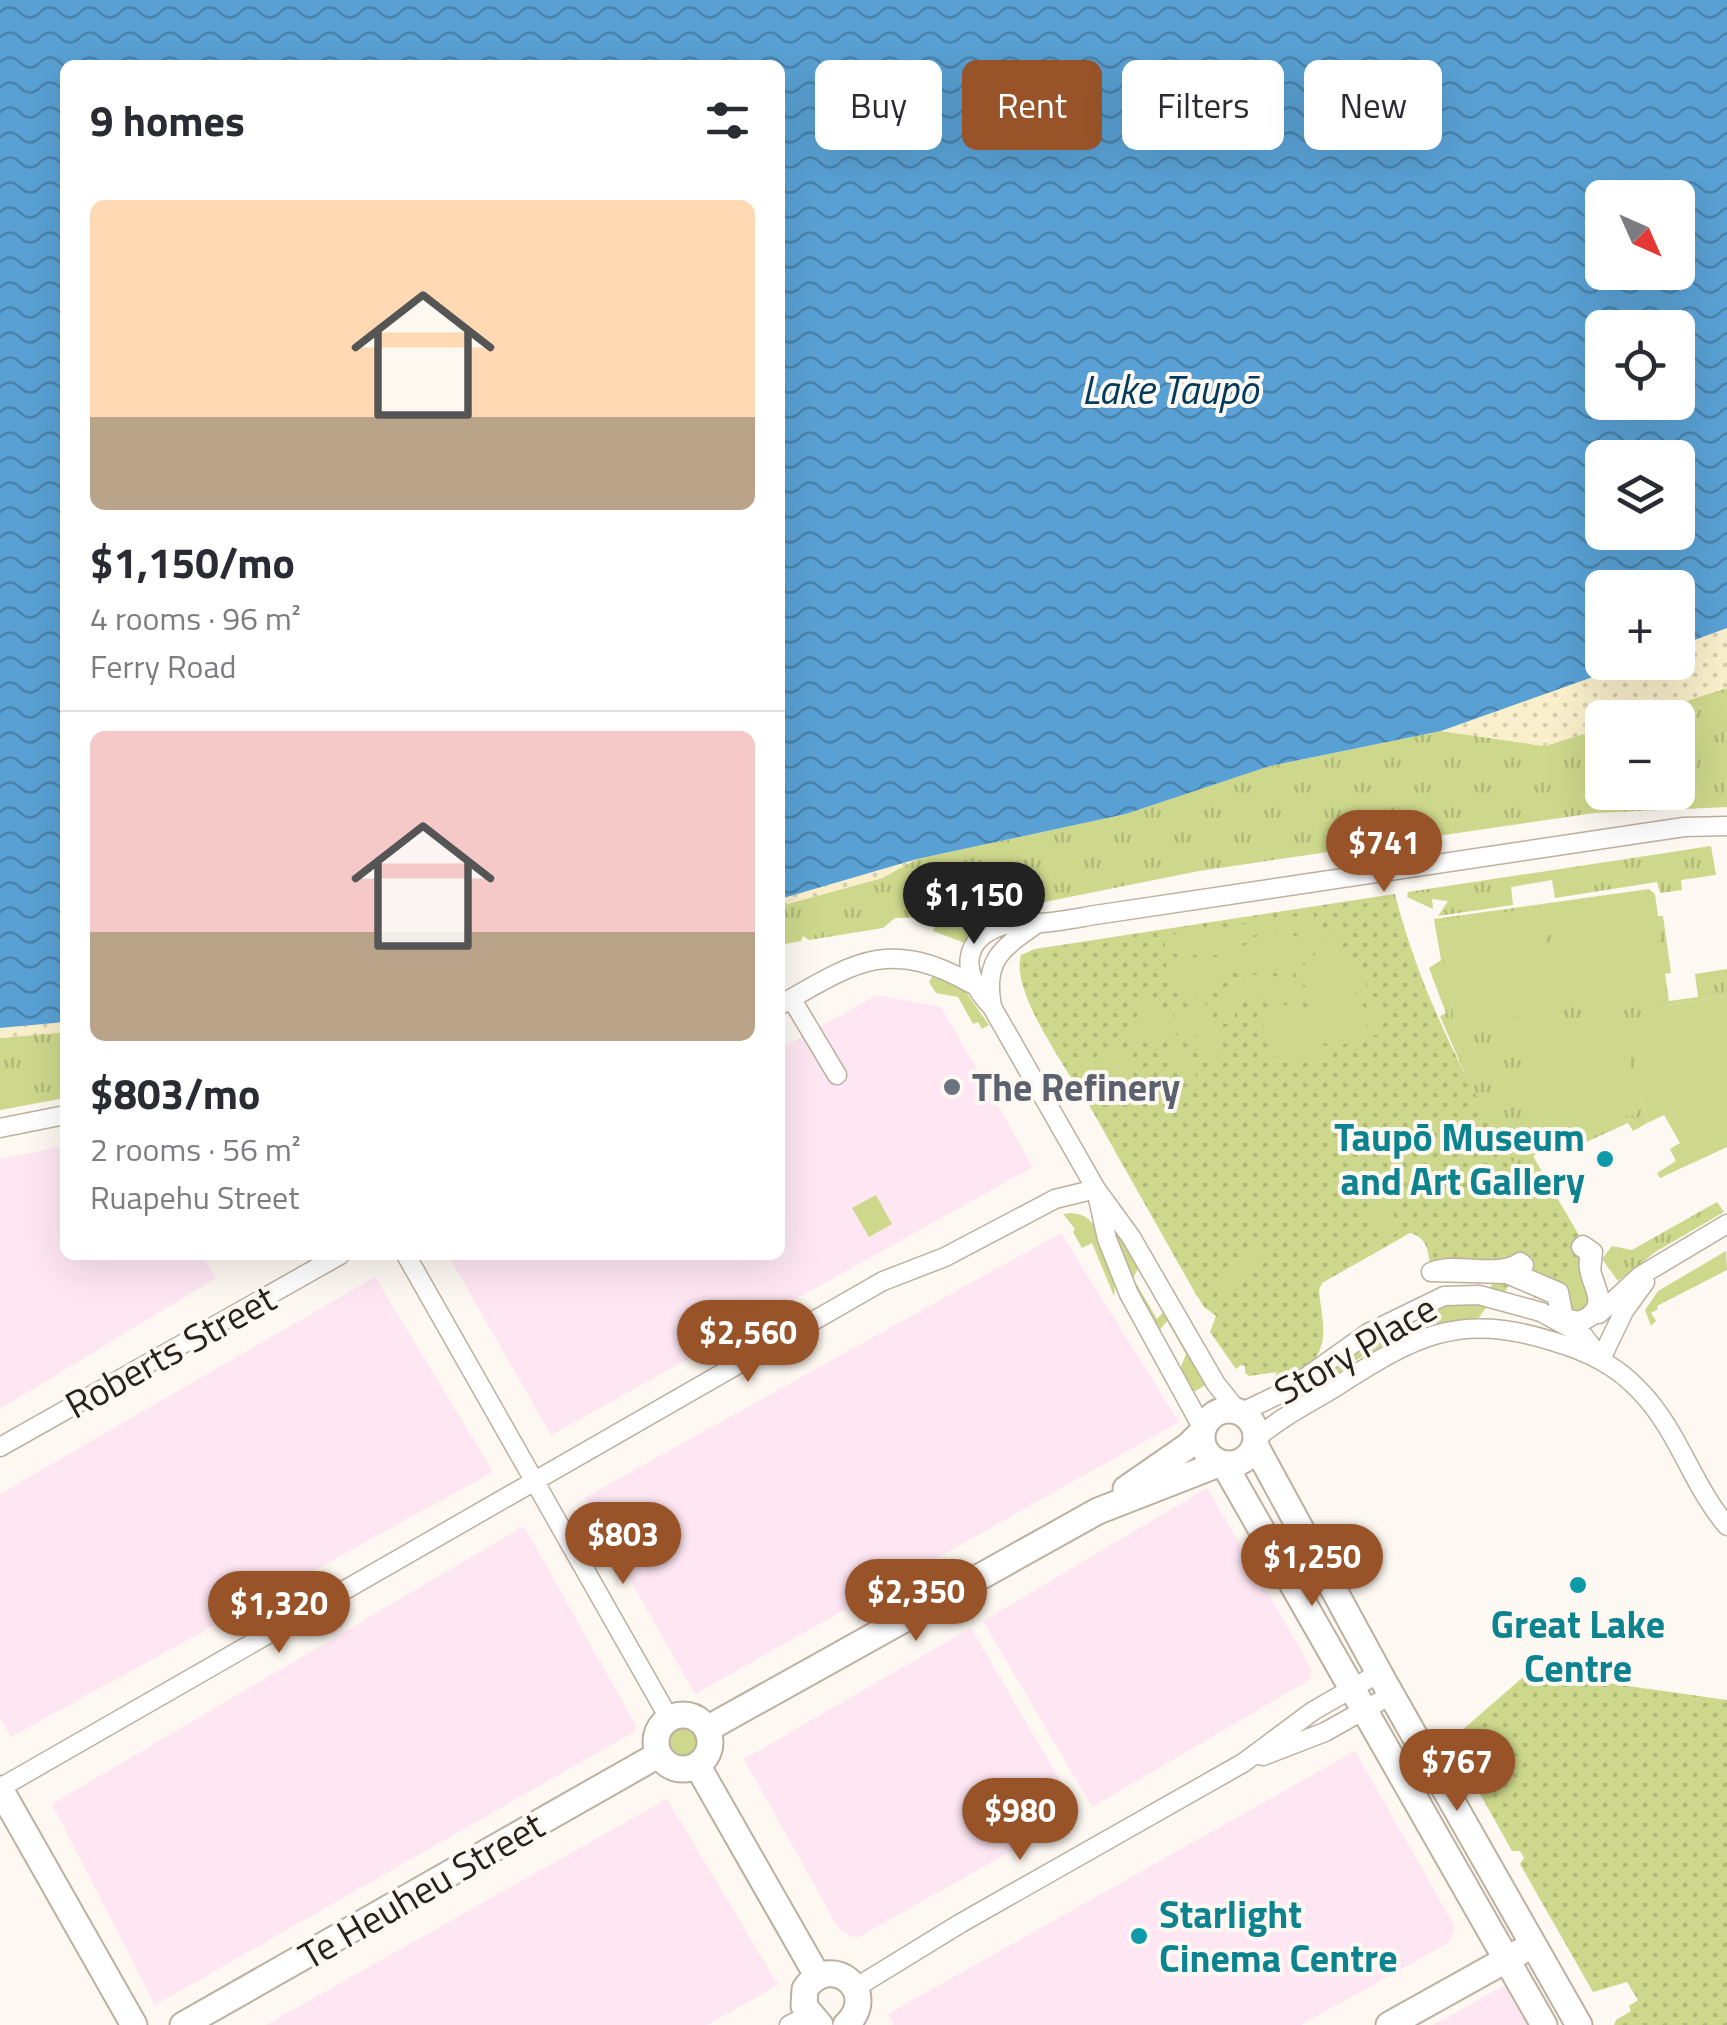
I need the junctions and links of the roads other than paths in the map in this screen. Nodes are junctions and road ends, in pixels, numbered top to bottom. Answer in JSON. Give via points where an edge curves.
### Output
{"nodes":[{"id":1,"x":1727,"y":826,"type":"edge"},
{"id":2,"x":1038,"y":923,"type":"junction"},
{"id":3,"x":972,"y":984,"type":"junction"},
{"id":4,"x":787,"y":1004,"type":"edge"},
{"id":5,"x":992,"y":1007,"type":"junction"},
{"id":6,"x":837,"y":1075,"type":"dead end"},
{"id":7,"x":60,"y":1116,"type":"edge"},
{"id":8,"x":0,"y":1128,"type":"edge"},
{"id":9,"x":1096,"y":1189,"type":"junction"},
{"id":10,"x":1727,"y":1224,"type":"edge"},
{"id":11,"x":1583,"y":1245,"type":"joint"},
{"id":12,"x":1677,"y":1254,"type":"junction"},
{"id":13,"x":331,"y":1260,"type":"edge"},
{"id":14,"x":409,"y":1260,"type":"edge"},
{"id":15,"x":1579,"y":1341,"type":"junction"},
{"id":16,"x":1601,"y":1359,"type":"junction"},
{"id":17,"x":1240,"y":1411,"type":"junction"},
{"id":18,"x":1203,"y":1430,"type":"junction"},
{"id":19,"x":1256,"y":1442,"type":"junction"},
{"id":20,"x":0,"y":1447,"type":"edge"},
{"id":21,"x":1223,"y":1463,"type":"junction"},
{"id":22,"x":535,"y":1481,"type":"junction"},
{"id":23,"x":1098,"y":1511,"type":"junction"},
{"id":24,"x":1727,"y":1526,"type":"edge"},
{"id":25,"x":1385,"y":1684,"type":"junction"},
{"id":26,"x":1359,"y":1699,"type":"junction"},
{"id":27,"x":669,"y":1718,"type":"junction"},
{"id":28,"x":707,"y":1729,"type":"junction"},
{"id":29,"x":658,"y":1755,"type":"junction"},
{"id":30,"x":696,"y":1766,"type":"junction"},
{"id":31,"x":0,"y":1789,"type":"edge"},
{"id":32,"x":1534,"y":1945,"type":"junction"},
{"id":33,"x":1506,"y":1960,"type":"junction"},
{"id":34,"x":818,"y":1977,"type":"junction"},
{"id":35,"x":855,"y":1988,"type":"junction"},
{"id":36,"x":806,"y":2022,"type":"edge"},
{"id":37,"x":134,"y":2025,"type":"edge"},
{"id":38,"x":183,"y":2025,"type":"edge"},
{"id":39,"x":846,"y":2025,"type":"edge"},
{"id":40,"x":1389,"y":2025,"type":"edge"},
{"id":41,"x":1544,"y":2025,"type":"edge"},
{"id":42,"x":1579,"y":2025,"type":"edge"}],
"edges":[{"from":1,"to":2,"type":"street","via":[[1684,827]]},
{"from":2,"to":3,"type":"street","via":[[1015,922],[982,936],[969,957]]},
{"from":2,"to":5,"type":"street","via":[[993,962]]},
{"from":3,"to":4,"type":"street","via":[[920,960],[875,958]]},
{"from":3,"to":5,"type":"street"},
{"from":4,"to":6,"type":"street"},
{"from":5,"to":9,"type":"street"},
{"from":7,"to":8,"type":"street"},
{"from":9,"to":17,"type":"street","via":[[1211,1376]]},
{"from":9,"to":18,"type":"street","via":[[1106,1239],[1129,1294]]},
{"from":9,"to":22,"type":"street","via":[[1055,1199],[945,1257],[883,1281]]},
{"from":10,"to":12,"type":"street"},
{"from":11,"to":11,"type":"street","via":[[1590,1254],[1589,1272],[1598,1297],[1594,1312],[1580,1321],[1564,1318],[1559,1292],[1519,1275],[1520,1262],[1506,1270],[1430,1272],[1478,1271],[1525,1280],[1556,1294],[1562,1320],[1580,1324],[1598,1311],[1601,1296],[1590,1271],[1593,1252]]},
{"from":12,"to":15,"type":"street","via":[[1629,1284]]},
{"from":12,"to":16,"type":"street","via":[[1636,1292]]},
{"from":13,"to":20,"type":"street","name":"Roberts Street"},
{"from":14,"to":22,"type":"street"},
{"from":15,"to":16,"type":"street","name":"Story Place"},
{"from":15,"to":17,"type":"street","name":"Story Place","via":[[1541,1312],[1479,1295],[1444,1296],[1368,1333],[1297,1385]]},
{"from":15,"to":19,"type":"street","name":"Story Place","via":[[1478,1326],[1429,1336],[1370,1364],[1279,1420]]},
{"from":16,"to":24,"type":"street","name":"Story Place","via":[[1648,1400]]},
{"from":17,"to":18,"type":"street","via":[[1219,1411]]},
{"from":17,"to":19,"type":"street","via":[[1252,1421]]},
{"from":18,"to":21,"type":"street","via":[[1204,1448]]},
{"from":18,"to":23,"type":"street"},
{"from":19,"to":21,"type":"street","via":[[1243,1460]]},
{"from":19,"to":25,"type":"street"},
{"from":21,"to":23,"type":"street"},
{"from":21,"to":26,"type":"street"},
{"from":22,"to":27,"type":"street"},
{"from":22,"to":31,"type":"street"},
{"from":23,"to":28,"type":"street"},
{"from":25,"to":26,"type":"street"},
{"from":25,"to":32,"type":"street"},
{"from":26,"to":33,"type":"street"},
{"from":26,"to":35,"type":"street","via":[[1298,1722],[1244,1763]]},
{"from":27,"to":28,"type":"street","via":[[686,1714]]},
{"from":27,"to":29,"type":"street","via":[[655,1739]]},
{"from":28,"to":30,"type":"street","via":[[710,1745]]},
{"from":29,"to":30,"type":"street","via":[[671,1767]]},
{"from":29,"to":38,"type":"street","name":"Te Heuheu Street"},
{"from":30,"to":34,"type":"street"},
{"from":31,"to":37,"type":"street"},
{"from":32,"to":33,"type":"street"},
{"from":32,"to":42,"type":"street"},
{"from":33,"to":40,"type":"street"},
{"from":33,"to":41,"type":"street"},
{"from":34,"to":35,"type":"street","via":[[842,1976]]},
{"from":34,"to":36,"type":"street","via":[[802,1998]]},
{"from":35,"to":39,"type":"street","via":[[859,2006]]}]}
